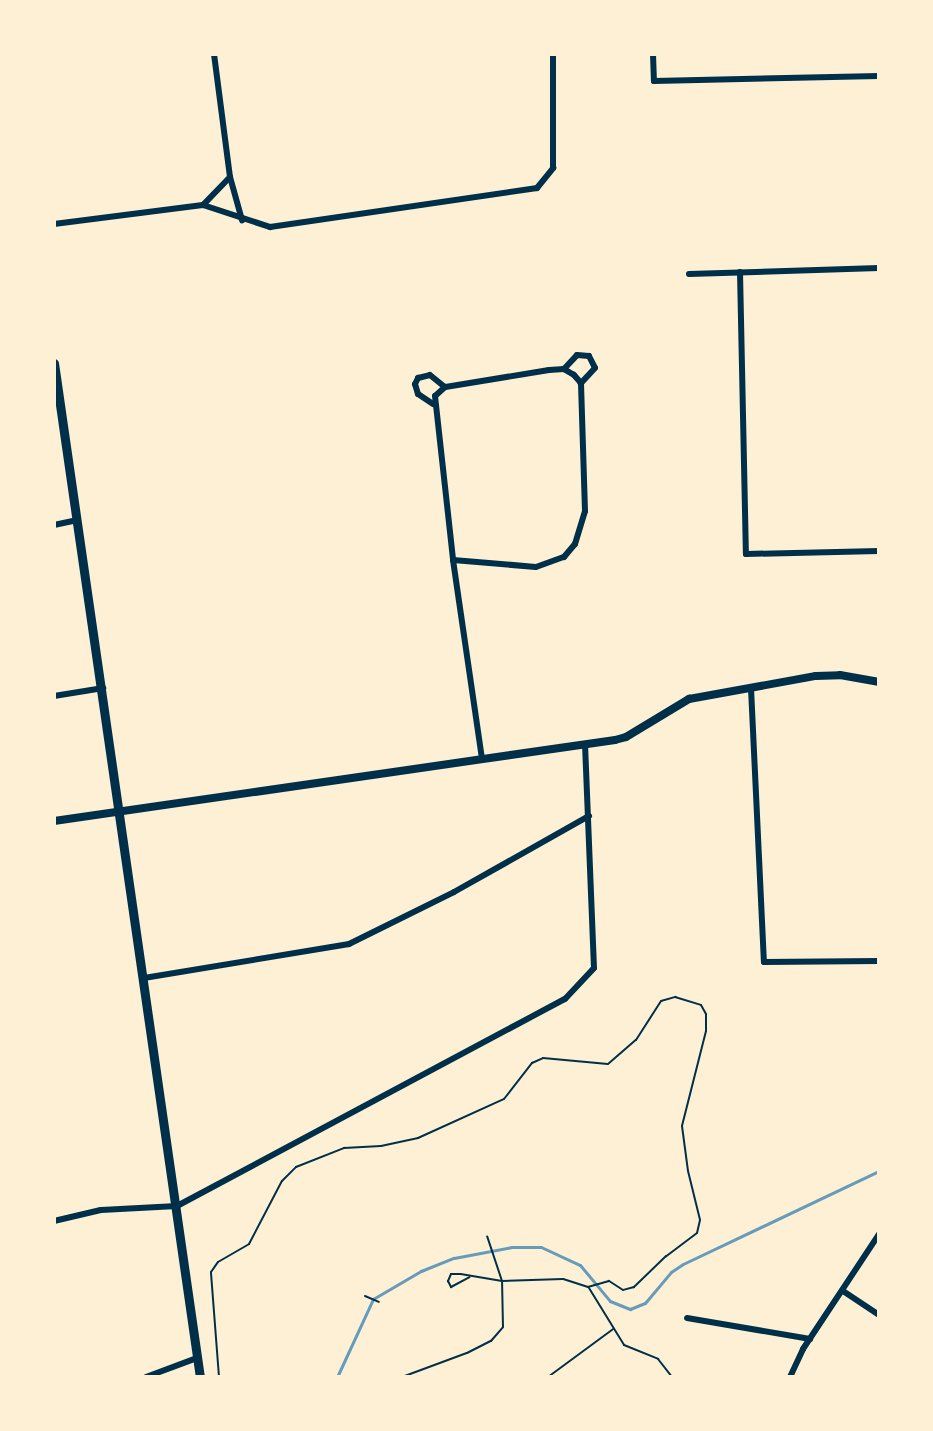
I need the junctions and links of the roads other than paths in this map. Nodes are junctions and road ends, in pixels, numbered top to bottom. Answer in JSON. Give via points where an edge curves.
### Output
{"nodes":[{"id":1,"x":214,"y":54,"type":"edge"},
{"id":2,"x":553,"y":54,"type":"edge"},
{"id":3,"x":653,"y":54,"type":"edge"},
{"id":4,"x":879,"y":76,"type":"edge"},
{"id":5,"x":230,"y":177,"type":"junction"},
{"id":6,"x":203,"y":205,"type":"junction"},
{"id":7,"x":242,"y":220,"type":"junction"},
{"id":8,"x":54,"y":224,"type":"edge"},
{"id":9,"x":879,"y":268,"type":"edge"},
{"id":10,"x":740,"y":272,"type":"junction"},
{"id":11,"x":689,"y":274,"type":"dead end"},
{"id":12,"x":54,"y":363,"type":"edge"},
{"id":13,"x":564,"y":369,"type":"junction"},
{"id":14,"x":55,"y":374,"type":"edge"},
{"id":15,"x":581,"y":383,"type":"junction"},
{"id":16,"x":445,"y":387,"type":"junction"},
{"id":17,"x":434,"y":400,"type":"junction"},
{"id":18,"x":77,"y":520,"type":"junction"},
{"id":19,"x":54,"y":525,"type":"edge"},
{"id":20,"x":879,"y":551,"type":"edge"},
{"id":21,"x":453,"y":560,"type":"junction"},
{"id":22,"x":879,"y":682,"type":"edge"},
{"id":23,"x":103,"y":688,"type":"junction"},
{"id":24,"x":751,"y":688,"type":"junction"},
{"id":25,"x":54,"y":696,"type":"edge"},
{"id":26,"x":585,"y":744,"type":"junction"},
{"id":27,"x":482,"y":759,"type":"junction"},
{"id":28,"x":121,"y":812,"type":"junction"},
{"id":29,"x":589,"y":816,"type":"junction"},
{"id":30,"x":54,"y":821,"type":"edge"},
{"id":31,"x":879,"y":961,"type":"edge"},
{"id":32,"x":144,"y":978,"type":"junction"},
{"id":33,"x":177,"y":1206,"type":"junction"},
{"id":34,"x":54,"y":1221,"type":"edge"},
{"id":35,"x":879,"y":1234,"type":"edge"},
{"id":36,"x":843,"y":1291,"type":"junction"},
{"id":37,"x":879,"y":1315,"type":"edge"},
{"id":38,"x":687,"y":1318,"type":"dead end"},
{"id":39,"x":810,"y":1339,"type":"junction"},
{"id":40,"x":197,"y":1358,"type":"junction"},
{"id":41,"x":146,"y":1377,"type":"edge"},
{"id":42,"x":200,"y":1377,"type":"edge"},
{"id":43,"x":790,"y":1377,"type":"edge"}],
"edges":[{"from":1,"to":5,"type":"street"},
{"from":2,"to":7,"type":"street","via":[[553,168],[537,188],[270,227]]},
{"from":3,"to":4,"type":"street","via":[[654,81]]},
{"from":5,"to":6,"type":"street"},
{"from":5,"to":7,"type":"street"},
{"from":6,"to":7,"type":"street"},
{"from":6,"to":8,"type":"street"},
{"from":9,"to":10,"type":"street"},
{"from":10,"to":11,"type":"street"},
{"from":10,"to":20,"type":"street","via":[[746,554]]},
{"from":12,"to":14,"type":"main road"},
{"from":13,"to":15,"type":"street"},
{"from":13,"to":15,"type":"street","via":[[577,355],[589,356],[595,368]]},
{"from":13,"to":16,"type":"street"},
{"from":14,"to":18,"type":"main road"},
{"from":15,"to":21,"type":"street","via":[[585,511],[575,544],[564,557],[536,567]]},
{"from":16,"to":17,"type":"street"},
{"from":16,"to":17,"type":"street","via":[[430,375],[418,378],[418,394]]},
{"from":17,"to":21,"type":"street"},
{"from":18,"to":19,"type":"street"},
{"from":18,"to":23,"type":"main road"},
{"from":21,"to":27,"type":"street"},
{"from":22,"to":24,"type":"street","via":[[827,675]]},
{"from":23,"to":25,"type":"street"},
{"from":23,"to":28,"type":"main road"},
{"from":24,"to":26,"type":"street","via":[[689,699],[626,737]]},
{"from":24,"to":31,"type":"street","via":[[764,962]]},
{"from":26,"to":27,"type":"street"},
{"from":26,"to":29,"type":"street"},
{"from":27,"to":28,"type":"street"},
{"from":28,"to":30,"type":"street"},
{"from":28,"to":32,"type":"main road"},
{"from":29,"to":32,"type":"street","via":[[349,944]]},
{"from":29,"to":33,"type":"street","via":[[594,968],[565,999]]},
{"from":32,"to":33,"type":"main road"},
{"from":33,"to":34,"type":"street","via":[[101,1210]]},
{"from":33,"to":40,"type":"main road"},
{"from":35,"to":36,"type":"street"},
{"from":36,"to":37,"type":"street"},
{"from":36,"to":39,"type":"street"},
{"from":38,"to":39,"type":"street"},
{"from":39,"to":43,"type":"street"},
{"from":40,"to":41,"type":"street"},
{"from":40,"to":42,"type":"main road"}]}
